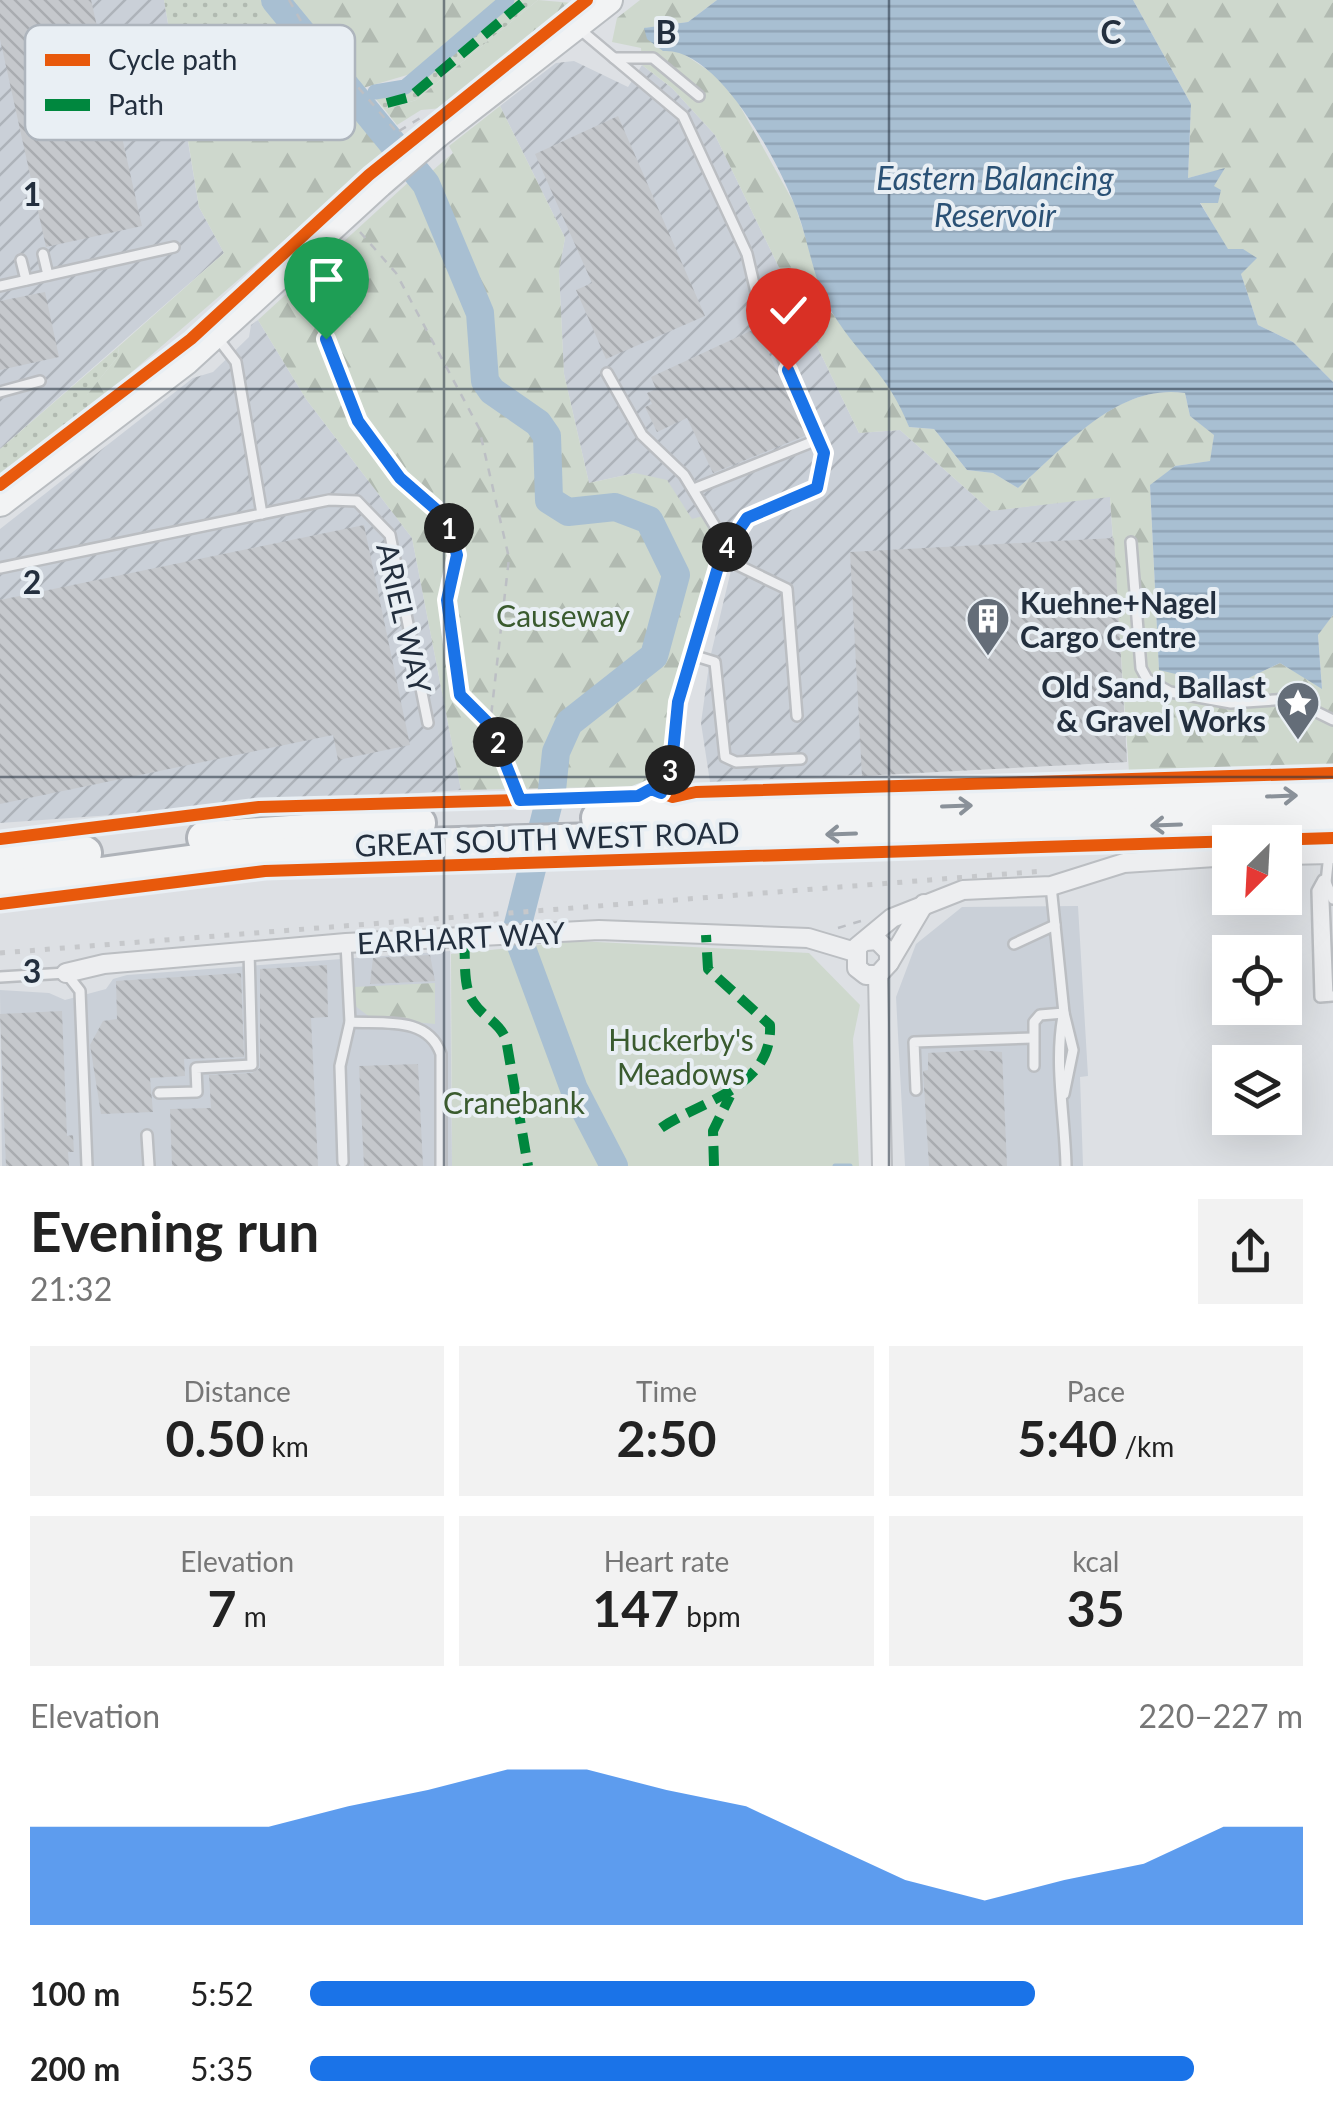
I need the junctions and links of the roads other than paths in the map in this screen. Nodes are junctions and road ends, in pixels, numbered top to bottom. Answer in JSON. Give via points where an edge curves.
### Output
{"nodes":[{"id":1,"x":591,"y":9,"type":"edge"},
{"id":2,"x":614,"y":58,"type":"junction"},
{"id":3,"x":699,"y":96,"type":"dead end"},
{"id":4,"x":174,"y":247,"type":"dead end"},
{"id":5,"x":42,"y":254,"type":"dead end"},
{"id":6,"x":22,"y":260,"type":"dead end"},
{"id":7,"x":48,"y":275,"type":"junction"},
{"id":8,"x":26,"y":280,"type":"junction"},
{"id":9,"x":0,"y":286,"type":"edge"},
{"id":10,"x":214,"y":334,"type":"junction"},
{"id":11,"x":606,"y":373,"type":"dead end"},
{"id":12,"x":40,"y":381,"type":"dead end"},
{"id":13,"x":0,"y":392,"type":"edge"},
{"id":14,"x":818,"y":440,"type":"junction"},
{"id":15,"x":694,"y":489,"type":"junction"},
{"id":16,"x":0,"y":502,"type":"edge"},
{"id":17,"x":262,"y":514,"type":"junction"},
{"id":18,"x":1131,"y":542,"type":"dead end"},
{"id":19,"x":728,"y":546,"type":"junction"},
{"id":20,"x":721,"y":557,"type":"junction"},
{"id":21,"x":0,"y":568,"type":"edge"},
{"id":22,"x":692,"y":655,"type":"junction"},
{"id":23,"x":796,"y":716,"type":"dead end"},
{"id":24,"x":1333,"y":720,"type":"edge"},
{"id":25,"x":428,"y":723,"type":"dead end"},
{"id":26,"x":801,"y":759,"type":"dead end"},
{"id":27,"x":672,"y":763,"type":"junction"},
{"id":28,"x":1333,"y":794,"type":"edge"},
{"id":29,"x":517,"y":813,"type":"junction"},
{"id":30,"x":720,"y":814,"type":"junction"},
{"id":31,"x":632,"y":816,"type":"junction"},
{"id":32,"x":1333,"y":819,"type":"edge"},
{"id":33,"x":563,"y":830,"type":"junction"},
{"id":34,"x":1302,"y":855,"type":"edge"},
{"id":35,"x":1332,"y":856,"type":"edge"},
{"id":36,"x":1212,"y":857,"type":"edge"},
{"id":37,"x":10,"y":858,"type":"edge"},
{"id":38,"x":1324,"y":878,"type":"junction"},
{"id":39,"x":1051,"y":886,"type":"junction"},
{"id":40,"x":0,"y":888,"type":"edge"},
{"id":41,"x":1333,"y":899,"type":"edge"},
{"id":42,"x":924,"y":904,"type":"junction"},
{"id":43,"x":1055,"y":924,"type":"junction"},
{"id":44,"x":346,"y":943,"type":"junction"},
{"id":45,"x":1014,"y":944,"type":"dead end"},
{"id":46,"x":860,"y":946,"type":"junction"},
{"id":47,"x":249,"y":951,"type":"junction"},
{"id":48,"x":884,"y":969,"type":"junction"},
{"id":49,"x":66,"y":973,"type":"junction"},
{"id":50,"x":0,"y":977,"type":"edge"},
{"id":51,"x":1327,"y":997,"type":"edge"},
{"id":52,"x":1064,"y":1014,"type":"junction"},
{"id":53,"x":350,"y":1022,"type":"junction"},
{"id":54,"x":1032,"y":1038,"type":"junction"},
{"id":55,"x":1034,"y":1066,"type":"dead end"},
{"id":56,"x":916,"y":1090,"type":"dead end"},
{"id":57,"x":160,"y":1093,"type":"dead end"},
{"id":58,"x":1064,"y":1094,"type":"junction"},
{"id":59,"x":147,"y":1135,"type":"dead end"},
{"id":60,"x":343,"y":1162,"type":"dead end"},
{"id":61,"x":87,"y":1166,"type":"edge"},
{"id":62,"x":149,"y":1166,"type":"edge"},
{"id":63,"x":441,"y":1166,"type":"edge"},
{"id":64,"x":882,"y":1166,"type":"edge"},
{"id":65,"x":1066,"y":1166,"type":"edge"}],
"edges":[{"from":1,"to":2,"type":"lane","via":[[588,40]]},
{"from":1,"to":10,"type":"main road","bridge":true,"via":[[438,122]]},
{"from":2,"to":3,"type":"lane","via":[[653,58]]},
{"from":2,"to":14,"type":"lane","via":[[683,116],[748,254],[758,301]]},
{"from":4,"to":7,"type":"lane"},
{"from":5,"to":7,"type":"lane"},
{"from":6,"to":8,"type":"lane"},
{"from":7,"to":8,"type":"lane"},
{"from":8,"to":9,"type":"lane"},
{"from":10,"to":16,"type":"main road"},
{"from":10,"to":17,"type":"lane","via":[[236,362]]},
{"from":11,"to":15,"type":"lane","via":[[642,435]]},
{"from":12,"to":13,"type":"lane"},
{"from":14,"to":15,"type":"lane"},
{"from":14,"to":19,"type":"lane","via":[[824,453],[817,488],[747,518]]},
{"from":15,"to":19,"type":"lane"},
{"from":17,"to":21,"type":"lane","name":"ARIEL WAY"},
{"from":17,"to":25,"type":"lane","name":"ARIEL WAY","via":[[357,500],[390,535]]},
{"from":18,"to":24,"type":"lane","via":[[1146,678],[1170,692],[1231,703],[1290,698]]},
{"from":19,"to":20,"type":"lane"},
{"from":20,"to":22,"type":"lane"},
{"from":20,"to":23,"type":"lane","via":[[787,589]]},
{"from":22,"to":26,"type":"lane","via":[[715,662],[725,757]]},
{"from":22,"to":27,"type":"lane","via":[[678,702]]},
{"from":27,"to":30,"type":"lane","via":[[695,805]]},
{"from":27,"to":31,"type":"lane","via":[[656,800]]},
{"from":30,"to":28,"type":"highway","name":"GREAT SOUTH WEST ROAD","one_way":true},
{"from":29,"to":33,"type":"highway","name":"GREAT SOUTH WEST ROAD"},
{"from":29,"to":37,"type":"highway","name":"GREAT SOUTH WEST ROAD"},
{"from":29,"to":40,"type":"highway","name":"GREAT SOUTH WEST ROAD"},
{"from":30,"to":31,"type":"highway","name":"GREAT SOUTH WEST ROAD"},
{"from":31,"to":33,"type":"highway","name":"GREAT SOUTH WEST ROAD"},
{"from":32,"to":33,"type":"highway","name":"GREAT SOUTH WEST ROAD","one_way":true},
{"from":34,"to":35,"type":"street"},
{"from":35,"to":38,"type":"lane"},
{"from":36,"to":39,"type":"street","via":[[1124,863]]},
{"from":38,"to":41,"type":"lane"},
{"from":38,"to":51,"type":"lane"},
{"from":39,"to":42,"type":"street","via":[[963,890]]},
{"from":39,"to":43,"type":"lane"},
{"from":42,"to":46,"type":"street","via":[[892,918]]},
{"from":42,"to":48,"type":"street"},
{"from":43,"to":45,"type":"lane"},
{"from":43,"to":52,"type":"lane"},
{"from":44,"to":46,"type":"street","name":"EARHART WAY","via":[[599,930]]},
{"from":44,"to":47,"type":"street","name":"EARHART WAY"},
{"from":44,"to":53,"type":"lane"},
{"from":46,"to":48,"type":"street","via":[[887,947]]},
{"from":46,"to":48,"type":"street","via":[[855,963],[861,972]]},
{"from":47,"to":49,"type":"street","name":"EARHART WAY"},
{"from":47,"to":57,"type":"lane","via":[[252,1065],[196,1068],[198,1092]]},
{"from":48,"to":64,"type":"street"},
{"from":49,"to":50,"type":"lane","name":"EARHART WAY"},
{"from":49,"to":61,"type":"lane","via":[[80,991]]},
{"from":52,"to":54,"type":"lane","via":[[1040,1016]]},
{"from":52,"to":58,"type":"lane","via":[[1056,1051]]},
{"from":52,"to":58,"type":"lane","via":[[1073,1050]]},
{"from":53,"to":60,"type":"lane","via":[[340,1066]]},
{"from":53,"to":63,"type":"lane","via":[[422,1028],[436,1041]]},
{"from":54,"to":55,"type":"lane"},
{"from":54,"to":56,"type":"lane","via":[[914,1042]]},
{"from":58,"to":65,"type":"lane"},
{"from":59,"to":62,"type":"lane"}]}
